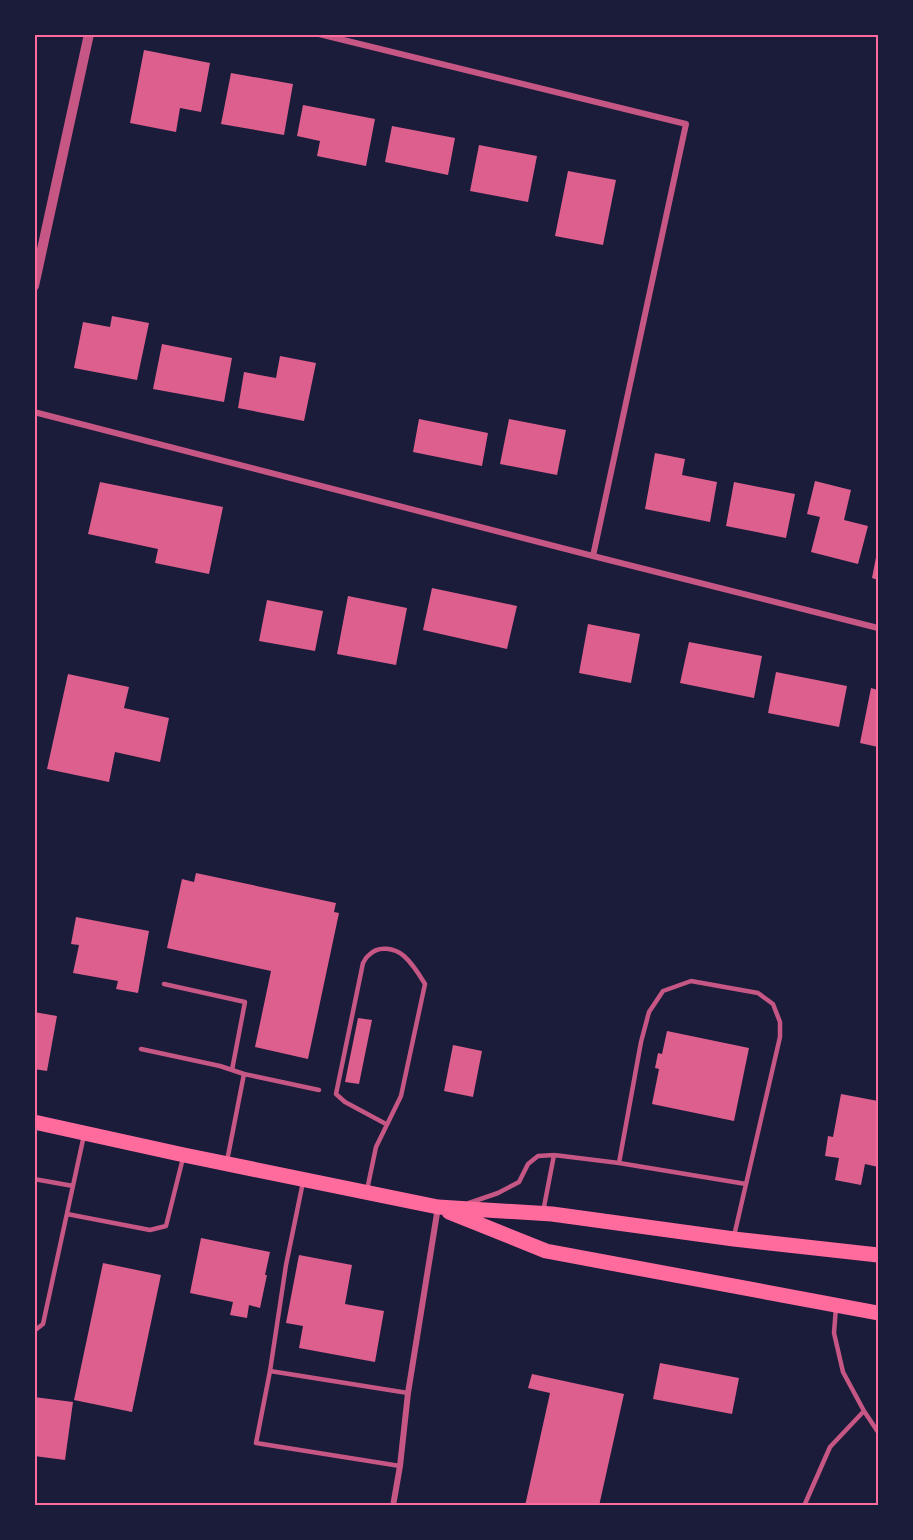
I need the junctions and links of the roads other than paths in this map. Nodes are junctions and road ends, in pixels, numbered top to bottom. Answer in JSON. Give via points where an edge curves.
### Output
{"nodes":[{"id":1,"x":89,"y":34,"type":"edge"},
{"id":2,"x":319,"y":34,"type":"edge"},
{"id":3,"x":34,"y":286,"type":"edge"},
{"id":4,"x":34,"y":412,"type":"edge"},
{"id":5,"x":593,"y":556,"type":"junction"},
{"id":6,"x":879,"y":628,"type":"edge"},
{"id":7,"x":164,"y":984,"type":"dead end"},
{"id":8,"x":141,"y":1049,"type":"dead end"},
{"id":9,"x":232,"y":1070,"type":"junction"},
{"id":10,"x":244,"y":1074,"type":"junction"},
{"id":11,"x":319,"y":1090,"type":"dead end"},
{"id":12,"x":34,"y":1122,"type":"edge"},
{"id":13,"x":386,"y":1124,"type":"junction"},
{"id":14,"x":85,"y":1132,"type":"junction"},
{"id":15,"x":184,"y":1155,"type":"junction"},
{"id":16,"x":554,"y":1155,"type":"junction"},
{"id":17,"x":619,"y":1163,"type":"junction"},
{"id":18,"x":227,"y":1164,"type":"junction"},
{"id":19,"x":34,"y":1179,"type":"edge"},
{"id":20,"x":304,"y":1179,"type":"junction"},
{"id":21,"x":746,"y":1184,"type":"junction"},
{"id":22,"x":73,"y":1186,"type":"junction"},
{"id":23,"x":367,"y":1193,"type":"junction"},
{"id":24,"x":438,"y":1207,"type":"junction"},
{"id":25,"x":543,"y":1213,"type":"junction"},
{"id":26,"x":67,"y":1214,"type":"junction"},
{"id":27,"x":734,"y":1239,"type":"junction"},
{"id":28,"x":879,"y":1255,"type":"edge"},
{"id":29,"x":836,"y":1304,"type":"junction"},
{"id":30,"x":879,"y":1312,"type":"edge"},
{"id":31,"x":34,"y":1331,"type":"edge"},
{"id":32,"x":270,"y":1371,"type":"junction"},
{"id":33,"x":408,"y":1393,"type":"junction"},
{"id":34,"x":864,"y":1411,"type":"junction"},
{"id":35,"x":879,"y":1432,"type":"edge"},
{"id":36,"x":400,"y":1466,"type":"junction"},
{"id":37,"x":393,"y":1506,"type":"edge"},
{"id":38,"x":804,"y":1506,"type":"edge"}],
"edges":[{"from":1,"to":3,"type":"street"},
{"from":2,"to":5,"type":"street","via":[[686,124]]},
{"from":4,"to":5,"type":"street"},
{"from":5,"to":6,"type":"street"},
{"from":7,"to":9,"type":"lane","via":[[245,1002]]},
{"from":8,"to":9,"type":"lane"},
{"from":9,"to":10,"type":"lane"},
{"from":10,"to":11,"type":"lane"},
{"from":10,"to":18,"type":"lane"},
{"from":12,"to":14,"type":"main road"},
{"from":13,"to":13,"type":"lane","via":[[336,1094],[363,963],[378,948],[403,954],[424,984],[401,1096]]},
{"from":13,"to":23,"type":"lane","via":[[376,1148]]},
{"from":14,"to":15,"type":"main road"},
{"from":14,"to":22,"type":"lane"},
{"from":15,"to":18,"type":"main road"},
{"from":15,"to":26,"type":"lane","via":[[166,1226],[150,1230]]},
{"from":16,"to":17,"type":"lane"},
{"from":16,"to":24,"type":"lane","via":[[538,1156],[528,1164],[519,1182],[498,1193]]},
{"from":16,"to":25,"type":"lane"},
{"from":17,"to":21,"type":"lane"},
{"from":17,"to":21,"type":"lane","via":[[649,1012],[663,991],[691,981],[758,993],[773,1004],[780,1022],[780,1037]]},
{"from":18,"to":20,"type":"main road"},
{"from":19,"to":22,"type":"lane"},
{"from":20,"to":23,"type":"main road"},
{"from":20,"to":32,"type":"lane"},
{"from":21,"to":27,"type":"lane"},
{"from":22,"to":26,"type":"lane"},
{"from":23,"to":24,"type":"main road"},
{"from":24,"to":25,"type":"main road"},
{"from":24,"to":29,"type":"main road","via":[[546,1251]]},
{"from":24,"to":33,"type":"street"},
{"from":25,"to":27,"type":"main road"},
{"from":26,"to":31,"type":"lane","via":[[43,1324]]},
{"from":27,"to":28,"type":"main road"},
{"from":29,"to":30,"type":"main road"},
{"from":29,"to":34,"type":"lane","via":[[834,1333],[843,1372]]},
{"from":32,"to":33,"type":"lane"},
{"from":32,"to":36,"type":"lane","via":[[256,1443]]},
{"from":33,"to":36,"type":"street"},
{"from":34,"to":35,"type":"lane"},
{"from":34,"to":38,"type":"lane","via":[[830,1447]]},
{"from":36,"to":37,"type":"street"}]}
